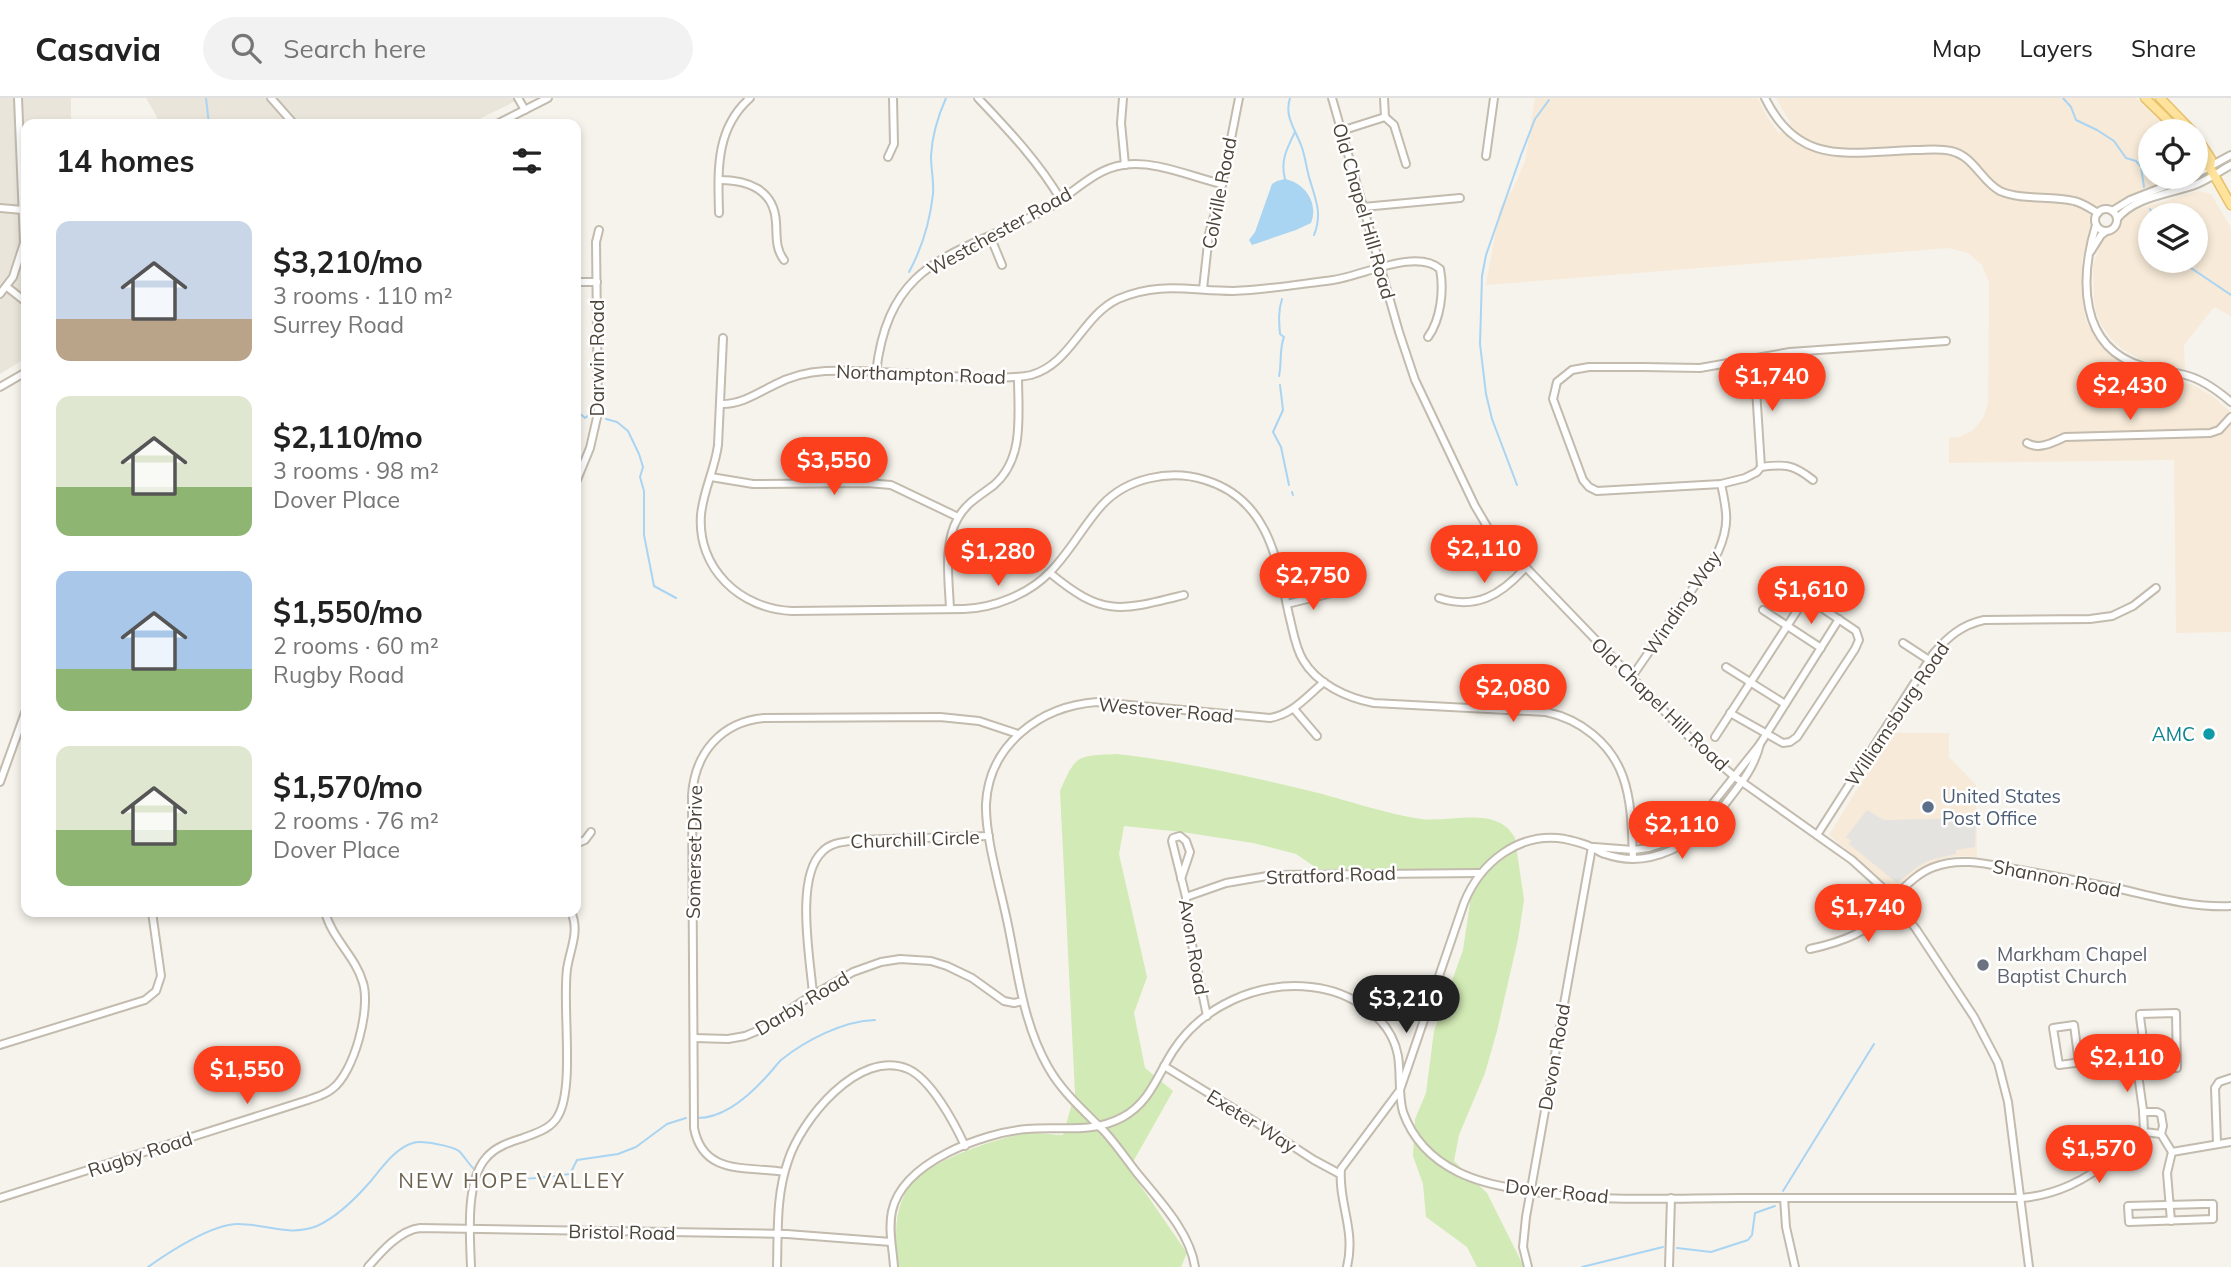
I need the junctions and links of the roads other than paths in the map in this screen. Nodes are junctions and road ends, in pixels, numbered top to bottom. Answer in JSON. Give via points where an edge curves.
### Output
{"nodes":[{"id":1,"x":18,"y":98,"type":"edge"},
{"id":2,"x":271,"y":98,"type":"edge"},
{"id":3,"x":519,"y":98,"type":"edge"},
{"id":4,"x":548,"y":98,"type":"edge"},
{"id":5,"x":750,"y":98,"type":"edge"},
{"id":6,"x":893,"y":98,"type":"edge"},
{"id":7,"x":978,"y":98,"type":"edge"},
{"id":8,"x":1123,"y":98,"type":"edge"},
{"id":9,"x":1239,"y":98,"type":"edge"},
{"id":10,"x":1332,"y":98,"type":"edge"},
{"id":11,"x":1384,"y":98,"type":"edge"},
{"id":12,"x":1494,"y":98,"type":"edge"},
{"id":13,"x":1765,"y":98,"type":"edge"},
{"id":14,"x":2145,"y":98,"type":"edge"},
{"id":15,"x":2160,"y":98,"type":"edge"},
{"id":16,"x":525,"y":110,"type":"junction"},
{"id":17,"x":1384,"y":117,"type":"junction"},
{"id":18,"x":290,"y":119,"type":"edge"},
{"id":19,"x":507,"y":119,"type":"edge"},
{"id":20,"x":2167,"y":119,"type":"edge"},
{"id":21,"x":2181,"y":119,"type":"edge"},
{"id":22,"x":1341,"y":131,"type":"junction"},
{"id":23,"x":2208,"y":154,"type":"edge"},
{"id":24,"x":2231,"y":155,"type":"edge"},
{"id":25,"x":1486,"y":156,"type":"dead end"},
{"id":26,"x":888,"y":157,"type":"dead end"},
{"id":27,"x":1406,"y":164,"type":"dead end"},
{"id":28,"x":21,"y":165,"type":"edge"},
{"id":29,"x":1125,"y":165,"type":"junction"},
{"id":30,"x":2231,"y":165,"type":"edge"},
{"id":31,"x":2208,"y":168,"type":"edge"},
{"id":32,"x":2212,"y":171,"type":"junction"},
{"id":33,"x":2208,"y":172,"type":"edge"},
{"id":34,"x":719,"y":180,"type":"junction"},
{"id":35,"x":1223,"y":184,"type":"junction"},
{"id":36,"x":2158,"y":189,"type":"edge"},
{"id":37,"x":1460,"y":198,"type":"dead end"},
{"id":38,"x":1061,"y":200,"type":"junction"},
{"id":39,"x":2231,"y":205,"type":"edge"},
{"id":40,"x":1363,"y":206,"type":"junction"},
{"id":41,"x":0,"y":208,"type":"edge"},
{"id":42,"x":21,"y":210,"type":"edge"},
{"id":43,"x":2112,"y":211,"type":"junction"},
{"id":44,"x":2098,"y":213,"type":"junction"},
{"id":45,"x":719,"y":214,"type":"dead end"},
{"id":46,"x":2117,"y":219,"type":"junction"},
{"id":47,"x":2096,"y":225,"type":"junction"},
{"id":48,"x":599,"y":230,"type":"dead end"},
{"id":49,"x":2106,"y":232,"type":"junction"},
{"id":50,"x":990,"y":236,"type":"junction"},
{"id":51,"x":21,"y":256,"type":"edge"},
{"id":52,"x":2089,"y":256,"type":"junction"},
{"id":53,"x":784,"y":260,"type":"dead end"},
{"id":54,"x":1002,"y":265,"type":"dead end"},
{"id":55,"x":1380,"y":267,"type":"junction"},
{"id":56,"x":581,"y":282,"type":"edge"},
{"id":57,"x":597,"y":282,"type":"junction"},
{"id":58,"x":7,"y":287,"type":"junction"},
{"id":59,"x":1203,"y":289,"type":"junction"},
{"id":60,"x":0,"y":293,"type":"edge"},
{"id":61,"x":21,"y":298,"type":"edge"},
{"id":62,"x":1428,"y":337,"type":"dead end"},
{"id":63,"x":723,"y":338,"type":"dead end"},
{"id":64,"x":1946,"y":341,"type":"dead end"},
{"id":65,"x":1754,"y":358,"type":"junction"},
{"id":66,"x":876,"y":373,"type":"junction"},
{"id":67,"x":21,"y":375,"type":"edge"},
{"id":68,"x":1018,"y":377,"type":"junction"},
{"id":69,"x":0,"y":387,"type":"edge"},
{"id":70,"x":2231,"y":402,"type":"edge"},
{"id":71,"x":720,"y":404,"type":"junction"},
{"id":72,"x":2231,"y":417,"type":"edge"},
{"id":73,"x":2027,"y":443,"type":"dead end"},
{"id":74,"x":1761,"y":467,"type":"junction"},
{"id":75,"x":581,"y":470,"type":"edge"},
{"id":76,"x":711,"y":477,"type":"junction"},
{"id":77,"x":1813,"y":480,"type":"dead end"},
{"id":78,"x":1721,"y":484,"type":"junction"},
{"id":79,"x":958,"y":517,"type":"junction"},
{"id":80,"x":1525,"y":568,"type":"junction"},
{"id":81,"x":1049,"y":573,"type":"junction"},
{"id":82,"x":1782,"y":581,"type":"dead end"},
{"id":83,"x":2156,"y":588,"type":"dead end"},
{"id":84,"x":1332,"y":593,"type":"dead end"},
{"id":85,"x":1184,"y":595,"type":"dead end"},
{"id":86,"x":1806,"y":597,"type":"junction"},
{"id":87,"x":1440,"y":598,"type":"dead end"},
{"id":88,"x":1287,"y":604,"type":"junction"},
{"id":89,"x":950,"y":609,"type":"junction"},
{"id":90,"x":1763,"y":610,"type":"dead end"},
{"id":91,"x":1839,"y":620,"type":"junction"},
{"id":92,"x":1786,"y":626,"type":"junction"},
{"id":93,"x":1903,"y":643,"type":"dead end"},
{"id":94,"x":1821,"y":648,"type":"junction"},
{"id":95,"x":1929,"y":660,"type":"junction"},
{"id":96,"x":1726,"y":667,"type":"dead end"},
{"id":97,"x":1630,"y":678,"type":"junction"},
{"id":98,"x":1324,"y":682,"type":"junction"},
{"id":99,"x":1750,"y":682,"type":"junction"},
{"id":100,"x":1785,"y":704,"type":"junction"},
{"id":101,"x":1294,"y":709,"type":"junction"},
{"id":102,"x":1730,"y":713,"type":"junction"},
{"id":103,"x":21,"y":724,"type":"edge"},
{"id":104,"x":1018,"y":734,"type":"junction"},
{"id":105,"x":1766,"y":734,"type":"junction"},
{"id":106,"x":1317,"y":736,"type":"dead end"},
{"id":107,"x":1715,"y":737,"type":"dead end"},
{"id":108,"x":1760,"y":744,"type":"junction"},
{"id":109,"x":1735,"y":777,"type":"junction"},
{"id":110,"x":0,"y":782,"type":"edge"},
{"id":111,"x":1742,"y":782,"type":"junction"},
{"id":112,"x":591,"y":832,"type":"dead end"},
{"id":113,"x":1817,"y":835,"type":"junction"},
{"id":114,"x":989,"y":836,"type":"junction"},
{"id":115,"x":581,"y":842,"type":"edge"},
{"id":116,"x":1592,"y":847,"type":"junction"},
{"id":117,"x":1633,"y":850,"type":"junction"},
{"id":118,"x":1633,"y":859,"type":"junction"},
{"id":119,"x":1480,"y":873,"type":"junction"},
{"id":120,"x":1181,"y":879,"type":"junction"},
{"id":121,"x":1186,"y":897,"type":"junction"},
{"id":122,"x":1892,"y":898,"type":"junction"},
{"id":123,"x":2231,"y":906,"type":"edge"},
{"id":124,"x":153,"y":917,"type":"edge"},
{"id":125,"x":327,"y":917,"type":"edge"},
{"id":126,"x":572,"y":917,"type":"edge"},
{"id":127,"x":1810,"y":949,"type":"dead end"},
{"id":128,"x":813,"y":994,"type":"junction"},
{"id":129,"x":1023,"y":1001,"type":"junction"},
{"id":130,"x":1207,"y":1016,"type":"junction"},
{"id":131,"x":0,"y":1034,"type":"edge"},
{"id":132,"x":694,"y":1038,"type":"junction"},
{"id":133,"x":1,"y":1044,"type":"edge"},
{"id":134,"x":2077,"y":1049,"type":"junction"},
{"id":135,"x":2119,"y":1051,"type":"junction"},
{"id":136,"x":2135,"y":1053,"type":"junction"},
{"id":137,"x":2079,"y":1063,"type":"junction"},
{"id":138,"x":1164,"y":1066,"type":"junction"},
{"id":139,"x":2137,"y":1069,"type":"junction"},
{"id":140,"x":2231,"y":1078,"type":"edge"},
{"id":141,"x":1400,"y":1090,"type":"junction"},
{"id":142,"x":2143,"y":1112,"type":"junction"},
{"id":143,"x":1098,"y":1127,"type":"junction"},
{"id":144,"x":2144,"y":1132,"type":"junction"},
{"id":145,"x":2161,"y":1134,"type":"junction"},
{"id":146,"x":2231,"y":1142,"type":"edge"},
{"id":147,"x":2217,"y":1143,"type":"junction"},
{"id":148,"x":965,"y":1146,"type":"junction"},
{"id":149,"x":2172,"y":1152,"type":"junction"},
{"id":150,"x":784,"y":1172,"type":"junction"},
{"id":151,"x":1340,"y":1174,"type":"junction"},
{"id":152,"x":1531,"y":1192,"type":"junction"},
{"id":153,"x":0,"y":1198,"type":"edge"},
{"id":154,"x":1671,"y":1198,"type":"junction"},
{"id":155,"x":1784,"y":1198,"type":"junction"},
{"id":156,"x":2021,"y":1198,"type":"junction"},
{"id":157,"x":2171,"y":1206,"type":"junction"},
{"id":158,"x":2171,"y":1220,"type":"junction"},
{"id":159,"x":471,"y":1229,"type":"junction"},
{"id":160,"x":778,"y":1234,"type":"junction"},
{"id":161,"x":891,"y":1242,"type":"junction"},
{"id":162,"x":368,"y":1267,"type":"edge"},
{"id":163,"x":471,"y":1267,"type":"edge"},
{"id":164,"x":777,"y":1267,"type":"edge"},
{"id":165,"x":894,"y":1267,"type":"edge"},
{"id":166,"x":1195,"y":1267,"type":"edge"},
{"id":167,"x":1347,"y":1267,"type":"edge"},
{"id":168,"x":1528,"y":1267,"type":"edge"},
{"id":169,"x":1669,"y":1267,"type":"edge"},
{"id":170,"x":1795,"y":1267,"type":"edge"},
{"id":171,"x":2029,"y":1267,"type":"edge"}],
"edges":[{"from":1,"to":28,"type":"street"},
{"from":2,"to":18,"type":"street"},
{"from":3,"to":16,"type":"street"},
{"from":4,"to":16,"type":"street"},
{"from":5,"to":34,"type":"street","via":[[726,130]]},
{"from":6,"to":26,"type":"street","via":[[894,144]]},
{"from":7,"to":38,"type":"street","via":[[1038,163]]},
{"from":8,"to":29,"type":"street"},
{"from":9,"to":35,"type":"street","name":"Colville Road"},
{"from":10,"to":22,"type":"street","name":"Old Chapel Hill Road"},
{"from":11,"to":17,"type":"street"},
{"from":12,"to":25,"type":"street"},
{"from":13,"to":44,"type":"street","via":[[1785,129],[1816,149],[1949,150],[1965,157],[2000,190],[2076,202]]},
{"from":14,"to":20,"type":"main road"},
{"from":15,"to":21,"type":"main road"},
{"from":16,"to":19,"type":"street"},
{"from":17,"to":22,"type":"street"},
{"from":17,"to":27,"type":"street","via":[[1394,125]]},
{"from":22,"to":40,"type":"street","name":"Old Chapel Hill Road"},
{"from":23,"to":32,"type":"main road"},
{"from":24,"to":32,"type":"street"},
{"from":29,"to":35,"type":"street","name":"Westchester Road","via":[[1155,166]]},
{"from":29,"to":38,"type":"street","name":"Westchester Road","via":[[1099,173]]},
{"from":30,"to":32,"type":"street"},
{"from":31,"to":32,"type":"main road"},
{"from":32,"to":33,"type":"street"},
{"from":32,"to":39,"type":"main road"},
{"from":32,"to":46,"type":"street","via":[[2180,190],[2137,203]]},
{"from":34,"to":45,"type":"street"},
{"from":34,"to":53,"type":"street","via":[[744,181],[770,201],[777,248]]},
{"from":35,"to":59,"type":"street","name":"Colville Road","via":[[1209,234]]},
{"from":36,"to":43,"type":"street"},
{"from":37,"to":40,"type":"street"},
{"from":38,"to":50,"type":"street","name":"Westchester Road"},
{"from":40,"to":55,"type":"street","name":"Old Chapel Hill Road"},
{"from":41,"to":42,"type":"street"},
{"from":43,"to":44,"type":"street"},
{"from":43,"to":46,"type":"street"},
{"from":44,"to":47,"type":"street"},
{"from":46,"to":49,"type":"street","via":[[2115,228]]},
{"from":47,"to":49,"type":"street"},
{"from":47,"to":52,"type":"street"},
{"from":48,"to":57,"type":"street","name":"Darwin Road"},
{"from":49,"to":52,"type":"street"},
{"from":50,"to":54,"type":"street"},
{"from":50,"to":66,"type":"street","name":"Westchester Road","via":[[934,263],[905,289],[884,329]]},
{"from":51,"to":58,"type":"street"},
{"from":52,"to":70,"type":"street","via":[[2088,307],[2111,349],[2144,367],[2187,375]]},
{"from":55,"to":59,"type":"street","name":"Northampton Road","via":[[1308,283],[1249,290]]},
{"from":55,"to":62,"type":"street","name":"Northampton Road","via":[[1429,262],[1440,269],[1435,327]]},
{"from":55,"to":80,"type":"street","name":"Old Chapel Hill Road","via":[[1420,393],[1488,528]]},
{"from":56,"to":57,"type":"street"},
{"from":57,"to":75,"type":"street","name":"Darwin Road","via":[[597,424]]},
{"from":58,"to":60,"type":"street"},
{"from":58,"to":61,"type":"street"},
{"from":59,"to":68,"type":"street","name":"Northampton Road","via":[[1152,289],[1117,300],[1092,319],[1050,366]]},
{"from":63,"to":71,"type":"street"},
{"from":64,"to":65,"type":"street"},
{"from":65,"to":74,"type":"street"},
{"from":65,"to":78,"type":"street","via":[[1700,368],[1572,370],[1560,378],[1554,391],[1583,480],[1592,489],[1606,492]]},
{"from":66,"to":68,"type":"street","name":"Northampton Road"},
{"from":66,"to":71,"type":"street","name":"Northampton Road","via":[[803,374],[742,400]]},
{"from":67,"to":69,"type":"street"},
{"from":68,"to":79,"type":"street","via":[[1018,438],[1012,460],[996,483]]},
{"from":71,"to":76,"type":"street"},
{"from":72,"to":73,"type":"street","via":[[2210,433],[2065,437],[2048,445]]},
{"from":74,"to":77,"type":"street","via":[[1786,464]]},
{"from":74,"to":78,"type":"street","via":[[1745,478]]},
{"from":76,"to":79,"type":"street","via":[[753,484],[884,484],[904,489]]},
{"from":76,"to":89,"type":"street","via":[[701,514],[706,551],[723,580],[750,601],[783,611]]},
{"from":78,"to":97,"type":"street","name":"Winding Way","via":[[1728,521],[1718,552]]},
{"from":79,"to":89,"type":"street","via":[[950,550]]},
{"from":80,"to":87,"type":"street","via":[[1508,587],[1487,598],[1465,602]]},
{"from":80,"to":97,"type":"street","name":"Old Chapel Hill Road"},
{"from":81,"to":85,"type":"street","via":[[1080,596],[1110,607],[1135,607]]},
{"from":81,"to":88,"type":"street","via":[[1118,492],[1153,477],[1179,475],[1220,485],[1255,514],[1272,546]]},
{"from":81,"to":89,"type":"street","via":[[998,603]]},
{"from":82,"to":86,"type":"street"},
{"from":83,"to":95,"type":"street","name":"Williamsburg Road","via":[[2112,616],[1976,622],[1948,636]]},
{"from":84,"to":88,"type":"street"},
{"from":86,"to":91,"type":"street"},
{"from":86,"to":92,"type":"street"},
{"from":88,"to":98,"type":"street","via":[[1299,653]]},
{"from":90,"to":92,"type":"street"},
{"from":91,"to":94,"type":"street"},
{"from":91,"to":105,"type":"street","via":[[1856,631],[1855,649],[1797,737],[1783,743]]},
{"from":92,"to":94,"type":"street"},
{"from":92,"to":99,"type":"street"},
{"from":93,"to":95,"type":"street"},
{"from":94,"to":100,"type":"street"},
{"from":95,"to":113,"type":"street","name":"Williamsburg Road"},
{"from":96,"to":99,"type":"street"},
{"from":97,"to":109,"type":"street","name":"Old Chapel Hill Road"},
{"from":98,"to":101,"type":"street","name":"Westover Road"},
{"from":98,"to":117,"type":"street","via":[[1374,703],[1546,712],[1570,718],[1601,742],[1621,772]]},
{"from":99,"to":100,"type":"street"},
{"from":99,"to":102,"type":"street"},
{"from":100,"to":105,"type":"street"},
{"from":101,"to":104,"type":"street","name":"Westover Road","via":[[1260,718],[1084,703],[1048,714]]},
{"from":101,"to":106,"type":"street"},
{"from":102,"to":105,"type":"street"},
{"from":102,"to":107,"type":"street"},
{"from":103,"to":110,"type":"street"},
{"from":104,"to":114,"type":"street","name":"Westover Road","via":[[1002,754],[990,781],[986,806]]},
{"from":104,"to":132,"type":"street","name":"Somerset Drive","via":[[979,721],[940,717],[764,718],[736,724],[714,740],[698,765],[692,795]]},
{"from":105,"to":108,"type":"street"},
{"from":108,"to":109,"type":"street"},
{"from":108,"to":111,"type":"street"},
{"from":109,"to":111,"type":"street","name":"Old Chapel Hill Road"},
{"from":109,"to":117,"type":"street","via":[[1687,832],[1661,845]]},
{"from":111,"to":113,"type":"street","name":"Old Chapel Hill Road"},
{"from":111,"to":118,"type":"street","via":[[1691,840],[1664,854]]},
{"from":112,"to":115,"type":"street"},
{"from":113,"to":122,"type":"street","name":"Old Chapel Hill Road"},
{"from":114,"to":128,"type":"street","name":"Churchill Circle","via":[[857,840],[823,850],[808,877]]},
{"from":114,"to":129,"type":"street","name":"Westover Road"},
{"from":116,"to":117,"type":"street"},
{"from":116,"to":118,"type":"street","via":[[1602,854]]},
{"from":116,"to":119,"type":"street","via":[[1553,838],[1535,840],[1502,853]]},
{"from":116,"to":152,"type":"street","name":"Devon Road"},
{"from":117,"to":118,"type":"street"},
{"from":119,"to":121,"type":"street","name":"Stratford Road","via":[[1273,875],[1226,883]]},
{"from":119,"to":141,"type":"street","via":[[1464,903]]},
{"from":120,"to":120,"type":"street","name":"Avon Road","via":[[1172,841],[1180,836],[1189,852]]},
{"from":120,"to":121,"type":"street","name":"Avon Road"},
{"from":121,"to":130,"type":"street","name":"Avon Road"},
{"from":122,"to":123,"type":"street","name":"Shannon Road","via":[[1929,869],[1963,861],[2180,902]]},
{"from":122,"to":127,"type":"street","name":"Shannon Road","via":[[1891,908],[1868,929]]},
{"from":122,"to":156,"type":"street","name":"Old Chapel Hill Road","via":[[1993,1052],[2005,1086]]},
{"from":124,"to":133,"type":"street","via":[[161,976],[152,996]]},
{"from":125,"to":153,"type":"street","name":"Rugby Road","via":[[361,978],[365,996],[352,1060],[334,1088]]},
{"from":126,"to":159,"type":"street","via":[[575,927],[566,985],[565,1101],[548,1127],[504,1145],[486,1158],[475,1179]]},
{"from":128,"to":129,"type":"street","name":"Darby Road","via":[[861,968],[907,959],[947,966],[1004,1001]]},
{"from":128,"to":132,"type":"street","name":"Darby Road","via":[[745,1036]]},
{"from":129,"to":143,"type":"street","name":"Westover Road","via":[[1031,1031],[1052,1074]]},
{"from":130,"to":138,"type":"street","name":"Dover Road","via":[[1189,1031]]},
{"from":130,"to":141,"type":"street","name":"Dover Road","via":[[1234,999],[1270,988],[1314,987],[1344,994],[1367,1008],[1387,1030],[1397,1053]]},
{"from":131,"to":133,"type":"street"},
{"from":132,"to":150,"type":"street","name":"Somerset Drive","via":[[693,1122],[702,1149],[726,1166]]},
{"from":134,"to":135,"type":"street","via":[[2114,1044]]},
{"from":134,"to":137,"type":"street"},
{"from":134,"to":137,"type":"street","via":[[2074,1025],[2053,1028],[2059,1065]]},
{"from":135,"to":136,"type":"street"},
{"from":135,"to":137,"type":"street","via":[[2114,1058]]},
{"from":136,"to":139,"type":"street"},
{"from":136,"to":139,"type":"street","via":[[2143,1043],[2140,1014],[2176,1013],[2177,1068]]},
{"from":138,"to":143,"type":"street","name":"Dover Road","via":[[1141,1104]]},
{"from":138,"to":151,"type":"street","name":"Exeter Way"},
{"from":139,"to":142,"type":"street"},
{"from":140,"to":147,"type":"street","via":[[2215,1088]]},
{"from":141,"to":151,"type":"street"},
{"from":141,"to":152,"type":"street","name":"Dover Road","via":[[1411,1128],[1440,1162],[1480,1180]]},
{"from":142,"to":144,"type":"street"},
{"from":142,"to":145,"type":"street","via":[[2161,1114]]},
{"from":143,"to":148,"type":"street","name":"Dover Road","via":[[1018,1130]]},
{"from":143,"to":166,"type":"street","name":"Westover Road","via":[[1182,1233]]},
{"from":144,"to":145,"type":"street"},
{"from":144,"to":156,"type":"street","name":"Dover Road","via":[[2074,1184]]},
{"from":145,"to":149,"type":"street"},
{"from":146,"to":147,"type":"street"},
{"from":147,"to":149,"type":"street"},
{"from":148,"to":150,"type":"street","via":[[925,1082],[904,1068],[882,1065],[852,1079],[824,1103],[800,1136]]},
{"from":148,"to":161,"type":"street","name":"Dover Road","via":[[934,1160],[901,1189],[891,1215]]},
{"from":149,"to":157,"type":"street","via":[[2167,1173]]},
{"from":150,"to":160,"type":"street"},
{"from":151,"to":167,"type":"street","via":[[1349,1229]]},
{"from":152,"to":154,"type":"street","name":"Dover Road"},
{"from":152,"to":168,"type":"street","name":"Devon Road","via":[[1523,1241]]},
{"from":154,"to":155,"type":"street","name":"Dover Road"},
{"from":154,"to":169,"type":"street"},
{"from":155,"to":156,"type":"street","name":"Dover Road"},
{"from":155,"to":170,"type":"street"},
{"from":156,"to":171,"type":"street","name":"Old Chapel Hill Road"},
{"from":157,"to":158,"type":"street"},
{"from":157,"to":158,"type":"street","via":[[2213,1204],[2213,1219]]},
{"from":157,"to":158,"type":"street","via":[[2128,1206],[2129,1222]]},
{"from":159,"to":160,"type":"street","name":"Bristol Road"},
{"from":159,"to":162,"type":"street","name":"Bristol Road","via":[[411,1229]]},
{"from":159,"to":163,"type":"street"},
{"from":160,"to":161,"type":"street","name":"Bristol Road"},
{"from":160,"to":164,"type":"street"},
{"from":161,"to":165,"type":"street","name":"Dover Road"}]}
